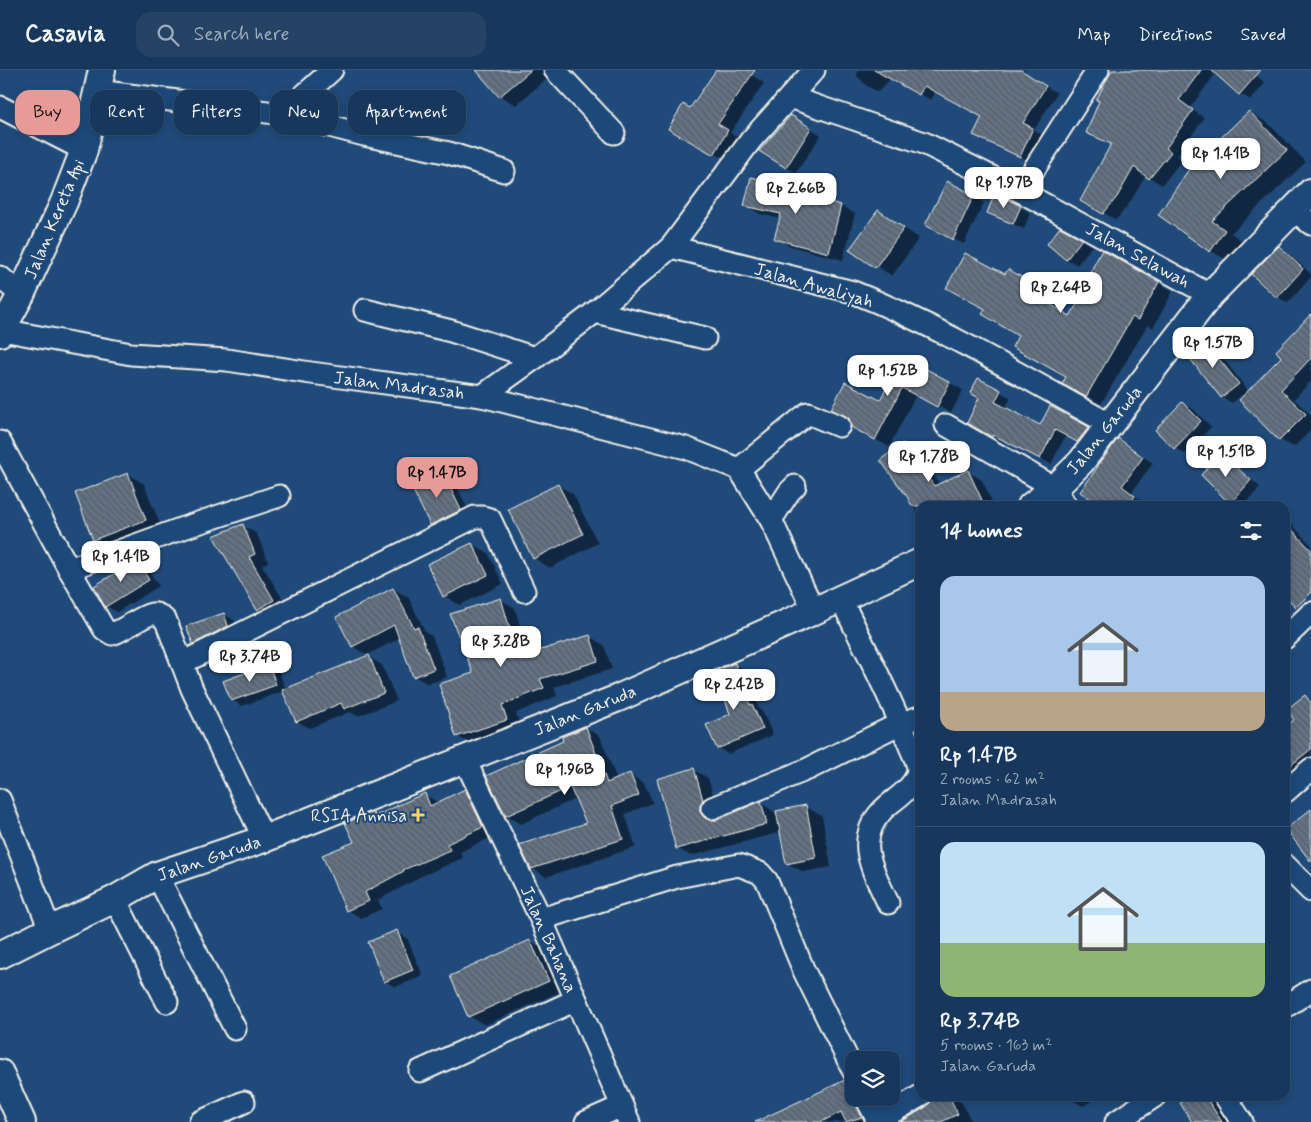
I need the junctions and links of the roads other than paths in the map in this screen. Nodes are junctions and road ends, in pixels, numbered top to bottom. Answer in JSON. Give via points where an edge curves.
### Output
{"nodes":[{"id":1,"x":332,"y":70,"type":"edge"},
{"id":2,"x":555,"y":70,"type":"edge"},
{"id":3,"x":814,"y":70,"type":"edge"},
{"id":4,"x":1098,"y":70,"type":"edge"},
{"id":5,"x":99,"y":80,"type":"edge"},
{"id":6,"x":310,"y":90,"type":"edge"},
{"id":7,"x":790,"y":97,"type":"junction"},
{"id":8,"x":0,"y":107,"type":"edge"},
{"id":9,"x":270,"y":112,"type":"edge"},
{"id":10,"x":338,"y":128,"type":"edge"},
{"id":11,"x":614,"y":132,"type":"dead end"},
{"id":12,"x":84,"y":150,"type":"junction"},
{"id":13,"x":504,"y":170,"type":"dead end"},
{"id":14,"x":1020,"y":191,"type":"junction"},
{"id":15,"x":1305,"y":209,"type":"edge"},
{"id":16,"x":671,"y":247,"type":"junction"},
{"id":17,"x":0,"y":277,"type":"edge"},
{"id":18,"x":21,"y":295,"type":"junction"},
{"id":19,"x":1210,"y":295,"type":"junction"},
{"id":20,"x":365,"y":310,"type":"dead end"},
{"id":21,"x":595,"y":312,"type":"junction"},
{"id":22,"x":1,"y":331,"type":"edge"},
{"id":23,"x":705,"y":338,"type":"dead end"},
{"id":24,"x":535,"y":358,"type":"junction"},
{"id":25,"x":482,"y":396,"type":"junction"},
{"id":26,"x":1109,"y":424,"type":"junction"},
{"id":27,"x":946,"y":425,"type":"dead end"},
{"id":28,"x":839,"y":426,"type":"dead end"},
{"id":29,"x":0,"y":442,"type":"edge"},
{"id":30,"x":740,"y":470,"type":"junction"},
{"id":31,"x":795,"y":486,"type":"dead end"},
{"id":32,"x":279,"y":496,"type":"dead end"},
{"id":33,"x":1060,"y":497,"type":"edge"},
{"id":34,"x":1047,"y":501,"type":"edge"},
{"id":35,"x":771,"y":520,"type":"junction"},
{"id":36,"x":915,"y":564,"type":"edge"},
{"id":37,"x":69,"y":569,"type":"junction"},
{"id":38,"x":524,"y":591,"type":"dead end"},
{"id":39,"x":841,"y":599,"type":"junction"},
{"id":40,"x":814,"y":611,"type":"junction"},
{"id":41,"x":1311,"y":613,"type":"edge"},
{"id":42,"x":1290,"y":633,"type":"edge"},
{"id":43,"x":182,"y":663,"type":"junction"},
{"id":44,"x":911,"y":720,"type":"edge"},
{"id":45,"x":915,"y":747,"type":"edge"},
{"id":46,"x":464,"y":758,"type":"junction"},
{"id":47,"x":1311,"y":769,"type":"edge"},
{"id":48,"x":915,"y":778,"type":"edge"},
{"id":49,"x":1290,"y":788,"type":"edge"},
{"id":50,"x":0,"y":800,"type":"edge"},
{"id":51,"x":712,"y":808,"type":"dead end"},
{"id":52,"x":264,"y":839,"type":"junction"},
{"id":53,"x":1290,"y":870,"type":"edge"},
{"id":54,"x":157,"y":875,"type":"junction"},
{"id":55,"x":1311,"y":891,"type":"edge"},
{"id":56,"x":115,"y":899,"type":"junction"},
{"id":57,"x":888,"y":903,"type":"dead end"},
{"id":58,"x":541,"y":919,"type":"junction"},
{"id":59,"x":50,"y":930,"type":"junction"},
{"id":60,"x":0,"y":955,"type":"edge"},
{"id":61,"x":1311,"y":990,"type":"edge"},
{"id":62,"x":576,"y":1000,"type":"junction"},
{"id":63,"x":167,"y":1002,"type":"dead end"},
{"id":64,"x":1290,"y":1004,"type":"edge"},
{"id":65,"x":235,"y":1029,"type":"dead end"},
{"id":66,"x":845,"y":1054,"type":"edge"},
{"id":67,"x":420,"y":1071,"type":"dead end"},
{"id":68,"x":0,"y":1073,"type":"edge"},
{"id":69,"x":915,"y":1099,"type":"edge"},
{"id":70,"x":1148,"y":1101,"type":"edge"},
{"id":71,"x":1228,"y":1101,"type":"edge"},
{"id":72,"x":244,"y":1102,"type":"dead end"},
{"id":73,"x":870,"y":1106,"type":"edge"},
{"id":74,"x":625,"y":1114,"type":"edge"},
{"id":75,"x":22,"y":1122,"type":"edge"},
{"id":76,"x":200,"y":1122,"type":"edge"},
{"id":77,"x":586,"y":1122,"type":"edge"},
{"id":78,"x":877,"y":1122,"type":"edge"},
{"id":79,"x":1116,"y":1122,"type":"edge"},
{"id":80,"x":1242,"y":1122,"type":"edge"}],
"edges":[{"from":1,"to":6,"type":"street"},
{"from":2,"to":11,"type":"street"},
{"from":3,"to":7,"type":"street","name":"Jalan Madrasah"},
{"from":4,"to":14,"type":"street"},
{"from":5,"to":9,"type":"street"},
{"from":5,"to":12,"type":"street","name":"Jalan Kereta Api"},
{"from":7,"to":14,"type":"street","name":"Jalan Selawah","via":[[924,143]]},
{"from":7,"to":16,"type":"street","name":"Jalan Madrasah","via":[[751,140]]},
{"from":8,"to":12,"type":"street"},
{"from":10,"to":13,"type":"street","via":[[449,153]]},
{"from":12,"to":18,"type":"street","name":"Jalan Kereta Api"},
{"from":14,"to":19,"type":"street","name":"Jalan Selawah"},
{"from":15,"to":19,"type":"street","name":"Jalan Garuda"},
{"from":16,"to":21,"type":"street","name":"Jalan Madrasah"},
{"from":16,"to":26,"type":"street","name":"Jalan Awaliyah","via":[[853,292],[928,325]]},
{"from":17,"to":18,"type":"street"},
{"from":18,"to":22,"type":"street","name":"Jalan Kereta Api"},
{"from":19,"to":26,"type":"street","name":"Jalan Garuda"},
{"from":20,"to":24,"type":"street"},
{"from":21,"to":23,"type":"street"},
{"from":21,"to":24,"type":"street","name":"Jalan Madrasah"},
{"from":22,"to":25,"type":"street","name":"Jalan Madrasah","via":[[132,354],[227,360]]},
{"from":24,"to":25,"type":"street","name":"Jalan Madrasah"},
{"from":25,"to":30,"type":"street","via":[[686,448]]},
{"from":26,"to":33,"type":"street","name":"Jalan Garuda"},
{"from":27,"to":33,"type":"street"},
{"from":28,"to":30,"type":"street","via":[[808,413]]},
{"from":29,"to":37,"type":"street"},
{"from":30,"to":35,"type":"street"},
{"from":31,"to":35,"type":"street"},
{"from":32,"to":37,"type":"street"},
{"from":33,"to":34,"type":"street","name":"Jalan Garuda"},
{"from":35,"to":40,"type":"street"},
{"from":36,"to":39,"type":"street","name":"Jalan Garuda"},
{"from":37,"to":43,"type":"street","via":[[104,629],[112,634],[152,614],[160,615],[166,621]]},
{"from":38,"to":43,"type":"street","via":[[490,519],[475,518]]},
{"from":39,"to":40,"type":"street","name":"Jalan Garuda"},
{"from":39,"to":44,"type":"street"},
{"from":40,"to":46,"type":"street","name":"Jalan Garuda","via":[[618,698]]},
{"from":41,"to":42,"type":"street"},
{"from":43,"to":52,"type":"street"},
{"from":44,"to":45,"type":"street"},
{"from":44,"to":51,"type":"street","via":[[808,769]]},
{"from":46,"to":52,"type":"street","name":"Jalan Garuda"},
{"from":46,"to":58,"type":"street","name":"Jalan Bahana"},
{"from":47,"to":49,"type":"street"},
{"from":48,"to":57,"type":"street","via":[[882,811],[873,823],[868,839],[870,865]]},
{"from":50,"to":59,"type":"street"},
{"from":52,"to":54,"type":"street","name":"Jalan Garuda"},
{"from":53,"to":55,"type":"street"},
{"from":54,"to":56,"type":"street","name":"Jalan Garuda"},
{"from":54,"to":65,"type":"street"},
{"from":56,"to":59,"type":"street","name":"Jalan Garuda"},
{"from":56,"to":63,"type":"street"},
{"from":58,"to":62,"type":"street","name":"Jalan Bahana"},
{"from":58,"to":66,"type":"street","via":[[677,877],[739,865],[752,868],[767,881],[804,971]]},
{"from":59,"to":60,"type":"street","name":"Jalan Garuda"},
{"from":61,"to":64,"type":"street"},
{"from":62,"to":67,"type":"street"},
{"from":62,"to":74,"type":"street","name":"Jalan Bahana"},
{"from":68,"to":75,"type":"street"},
{"from":69,"to":78,"type":"street"},
{"from":70,"to":79,"type":"street"},
{"from":71,"to":80,"type":"street"},
{"from":72,"to":76,"type":"street"},
{"from":73,"to":78,"type":"street"},
{"from":74,"to":77,"type":"street"}]}
